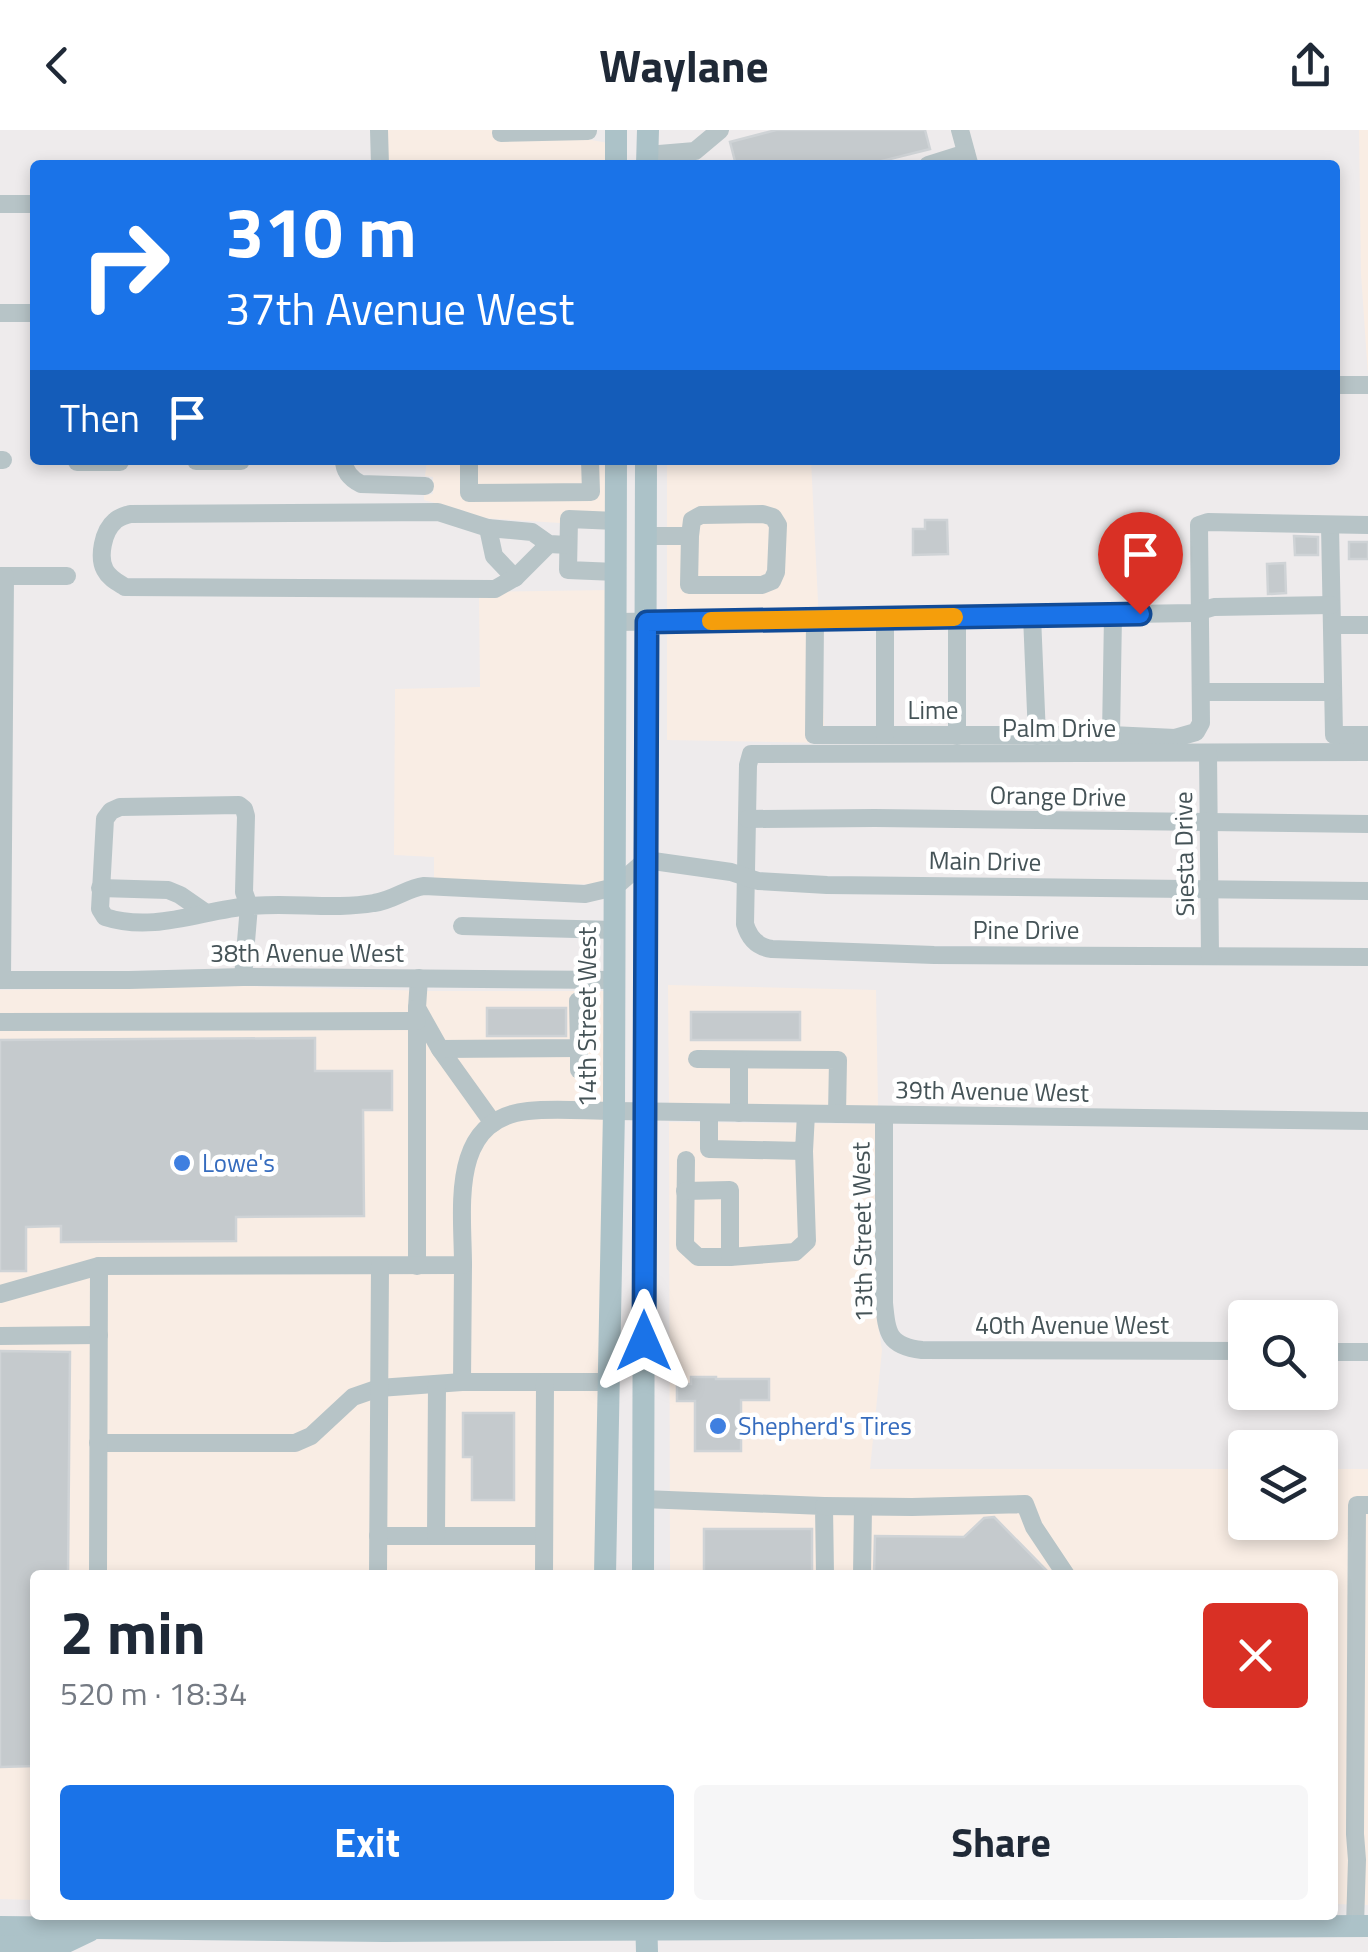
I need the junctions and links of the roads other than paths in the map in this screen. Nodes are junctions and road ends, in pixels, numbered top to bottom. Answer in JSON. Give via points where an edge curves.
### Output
{"nodes":[{"id":1,"x":379,"y":130,"type":"edge"},
{"id":2,"x":588,"y":130,"type":"edge"},
{"id":3,"x":648,"y":130,"type":"edge"},
{"id":4,"x":720,"y":130,"type":"edge"},
{"id":5,"x":960,"y":130,"type":"edge"},
{"id":6,"x":616,"y":132,"type":"edge"},
{"id":7,"x":501,"y":133,"type":"dead end"},
{"id":8,"x":694,"y":158,"type":"edge"},
{"id":9,"x":968,"y":159,"type":"edge"},
{"id":10,"x":380,"y":160,"type":"edge"},
{"id":11,"x":616,"y":160,"type":"edge"},
{"id":12,"x":647,"y":160,"type":"edge"},
{"id":13,"x":0,"y":204,"type":"edge"},
{"id":14,"x":30,"y":204,"type":"edge"},
{"id":15,"x":0,"y":313,"type":"edge"},
{"id":16,"x":30,"y":313,"type":"edge"},
{"id":17,"x":1368,"y":384,"type":"edge"},
{"id":18,"x":1340,"y":385,"type":"edge"},
{"id":19,"x":345,"y":465,"type":"edge"},
{"id":20,"x":470,"y":465,"type":"edge"},
{"id":21,"x":590,"y":465,"type":"edge"},
{"id":22,"x":616,"y":465,"type":"edge"},
{"id":23,"x":646,"y":465,"type":"edge"},
{"id":24,"x":425,"y":486,"type":"dead end"},
{"id":25,"x":616,"y":521,"type":"junction"},
{"id":26,"x":1330,"y":525,"type":"junction"},
{"id":27,"x":1368,"y":525,"type":"edge"},
{"id":28,"x":488,"y":528,"type":"junction"},
{"id":29,"x":647,"y":536,"type":"junction"},
{"id":30,"x":690,"y":536,"type":"junction"},
{"id":31,"x":548,"y":544,"type":"junction"},
{"id":32,"x":568,"y":545,"type":"junction"},
{"id":33,"x":616,"y":572,"type":"junction"},
{"id":34,"x":3,"y":576,"type":"edge"},
{"id":35,"x":67,"y":576,"type":"dead end"},
{"id":36,"x":515,"y":578,"type":"junction"},
{"id":37,"x":1331,"y":596,"type":"junction"},
{"id":38,"x":1200,"y":611,"type":"junction"},
{"id":39,"x":1114,"y":615,"type":"junction"},
{"id":40,"x":1032,"y":616,"type":"junction"},
{"id":41,"x":957,"y":617,"type":"junction"},
{"id":42,"x":886,"y":618,"type":"junction"},
{"id":43,"x":815,"y":620,"type":"junction"},
{"id":44,"x":616,"y":622,"type":"junction"},
{"id":45,"x":647,"y":622,"type":"junction"},
{"id":46,"x":1332,"y":625,"type":"junction"},
{"id":47,"x":1361,"y":625,"type":"edge"},
{"id":48,"x":1201,"y":692,"type":"junction"},
{"id":49,"x":1333,"y":692,"type":"junction"},
{"id":50,"x":884,"y":735,"type":"junction"},
{"id":51,"x":1111,"y":735,"type":"junction"},
{"id":52,"x":957,"y":736,"type":"junction"},
{"id":53,"x":1038,"y":736,"type":"junction"},
{"id":54,"x":1368,"y":736,"type":"edge"},
{"id":55,"x":1368,"y":752,"type":"edge"},
{"id":56,"x":1208,"y":753,"type":"junction"},
{"id":57,"x":751,"y":754,"type":"joint"},
{"id":58,"x":748,"y":819,"type":"junction"},
{"id":59,"x":1208,"y":823,"type":"junction"},
{"id":60,"x":1368,"y":824,"type":"edge"},
{"id":61,"x":646,"y":860,"type":"junction"},
{"id":62,"x":747,"y":876,"type":"junction"},
{"id":63,"x":615,"y":887,"type":"junction"},
{"id":64,"x":100,"y":888,"type":"junction"},
{"id":65,"x":1210,"y":888,"type":"junction"},
{"id":66,"x":1368,"y":891,"type":"edge"},
{"id":67,"x":249,"y":906,"type":"junction"},
{"id":68,"x":206,"y":913,"type":"junction"},
{"id":69,"x":462,"y":926,"type":"dead end"},
{"id":70,"x":615,"y":930,"type":"junction"},
{"id":71,"x":1210,"y":956,"type":"junction"},
{"id":72,"x":1368,"y":957,"type":"edge"},
{"id":73,"x":243,"y":976,"type":"junction"},
{"id":74,"x":419,"y":978,"type":"junction"},
{"id":75,"x":1,"y":980,"type":"edge"},
{"id":76,"x":615,"y":980,"type":"junction"},
{"id":77,"x":578,"y":1001,"type":"dead end"},
{"id":78,"x":417,"y":1014,"type":"junction"},
{"id":79,"x":0,"y":1022,"type":"edge"},
{"id":80,"x":579,"y":1048,"type":"junction"},
{"id":81,"x":440,"y":1049,"type":"junction"},
{"id":82,"x":697,"y":1058,"type":"dead end"},
{"id":83,"x":739,"y":1060,"type":"junction"},
{"id":84,"x":579,"y":1070,"type":"dead end"},
{"id":85,"x":614,"y":1111,"type":"junction"},
{"id":86,"x":645,"y":1112,"type":"junction"},
{"id":87,"x":709,"y":1113,"type":"junction"},
{"id":88,"x":739,"y":1113,"type":"junction"},
{"id":89,"x":806,"y":1114,"type":"junction"},
{"id":90,"x":837,"y":1114,"type":"junction"},
{"id":91,"x":884,"y":1115,"type":"junction"},
{"id":92,"x":1368,"y":1121,"type":"edge"},
{"id":93,"x":493,"y":1124,"type":"junction"},
{"id":94,"x":804,"y":1152,"type":"junction"},
{"id":95,"x":686,"y":1160,"type":"dead end"},
{"id":96,"x":685,"y":1191,"type":"junction"},
{"id":97,"x":730,"y":1257,"type":"junction"},
{"id":98,"x":463,"y":1265,"type":"junction"},
{"id":99,"x":100,"y":1266,"type":"junction"},
{"id":100,"x":380,"y":1266,"type":"junction"},
{"id":101,"x":417,"y":1266,"type":"junction"},
{"id":102,"x":0,"y":1294,"type":"edge"},
{"id":103,"x":99,"y":1335,"type":"junction"},
{"id":104,"x":0,"y":1336,"type":"edge"},
{"id":105,"x":899,"y":1344,"type":"joint"},
{"id":106,"x":1228,"y":1351,"type":"edge"},
{"id":107,"x":1338,"y":1352,"type":"edge"},
{"id":108,"x":1368,"y":1352,"type":"edge"},
{"id":109,"x":462,"y":1382,"type":"junction"},
{"id":110,"x":545,"y":1382,"type":"junction"},
{"id":111,"x":609,"y":1382,"type":"junction"},
{"id":112,"x":438,"y":1384,"type":"junction"},
{"id":113,"x":379,"y":1388,"type":"junction"},
{"id":114,"x":608,"y":1431,"type":"junction"},
{"id":115,"x":98,"y":1442,"type":"junction"},
{"id":116,"x":643,"y":1499,"type":"junction"},
{"id":117,"x":1368,"y":1505,"type":"edge"},
{"id":118,"x":824,"y":1506,"type":"junction"},
{"id":119,"x":863,"y":1508,"type":"junction"},
{"id":120,"x":378,"y":1536,"type":"junction"},
{"id":121,"x":436,"y":1536,"type":"junction"},
{"id":122,"x":544,"y":1536,"type":"junction"},
{"id":123,"x":1362,"y":1551,"type":"edge"},
{"id":124,"x":98,"y":1570,"type":"edge"},
{"id":125,"x":378,"y":1570,"type":"edge"},
{"id":126,"x":544,"y":1570,"type":"edge"},
{"id":127,"x":605,"y":1570,"type":"edge"},
{"id":128,"x":622,"y":1570,"type":"edge"},
{"id":129,"x":643,"y":1570,"type":"edge"},
{"id":130,"x":825,"y":1570,"type":"edge"},
{"id":131,"x":862,"y":1570,"type":"edge"},
{"id":132,"x":1063,"y":1570,"type":"edge"},
{"id":133,"x":1362,"y":1591,"type":"edge"},
{"id":134,"x":1362,"y":1629,"type":"edge"},
{"id":135,"x":1362,"y":1660,"type":"edge"},
{"id":136,"x":1362,"y":1692,"type":"edge"},
{"id":137,"x":1362,"y":1724,"type":"edge"},
{"id":138,"x":1362,"y":1846,"type":"edge"},
{"id":139,"x":96,"y":1921,"type":"edge"},
{"id":140,"x":1176,"y":1921,"type":"edge"},
{"id":141,"x":1289,"y":1921,"type":"edge"},
{"id":142,"x":272,"y":1922,"type":"edge"},
{"id":143,"x":967,"y":1922,"type":"edge"},
{"id":144,"x":315,"y":1923,"type":"edge"},
{"id":145,"x":422,"y":1923,"type":"edge"},
{"id":146,"x":1361,"y":1926,"type":"edge"},
{"id":147,"x":0,"y":1927,"type":"edge"},
{"id":148,"x":610,"y":1932,"type":"edge"},
{"id":149,"x":647,"y":1933,"type":"edge"},
{"id":150,"x":0,"y":1947,"type":"edge"}],
"edges":[{"from":1,"to":10,"type":"street"},
{"from":2,"to":6,"type":"street"},
{"from":2,"to":7,"type":"street"},
{"from":3,"to":12,"type":"main road"},
{"from":4,"to":8,"type":"street"},
{"from":5,"to":9,"type":"street"},
{"from":6,"to":11,"type":"main road"},
{"from":8,"to":12,"type":"street"},
{"from":13,"to":14,"type":"street"},
{"from":15,"to":16,"type":"street"},
{"from":17,"to":18,"type":"street"},
{"from":19,"to":24,"type":"street","via":[[361,484]]},
{"from":20,"to":21,"type":"street","via":[[470,493],[591,492]]},
{"from":22,"to":25,"type":"main road","name":"14th Street West"},
{"from":23,"to":29,"type":"main road"},
{"from":25,"to":32,"type":"street","via":[[569,519]]},
{"from":25,"to":33,"type":"main road","name":"14th Street West"},
{"from":26,"to":27,"type":"street"},
{"from":26,"to":37,"type":"street"},
{"from":26,"to":38,"type":"street","via":[[1199,525]]},
{"from":28,"to":31,"type":"street","via":[[532,532]]},
{"from":28,"to":36,"type":"street","via":[[494,556]]},
{"from":28,"to":36,"type":"street","via":[[438,512],[130,514],[109,527],[103,568],[125,587],[495,589]]},
{"from":29,"to":30,"type":"street"},
{"from":29,"to":45,"type":"main road"},
{"from":30,"to":30,"type":"street","via":[[689,585],[772,581],[778,526],[773,517],[700,515],[692,520]]},
{"from":31,"to":32,"type":"street"},
{"from":31,"to":36,"type":"street"},
{"from":32,"to":33,"type":"street","via":[[568,570]]},
{"from":33,"to":44,"type":"main road","name":"14th Street West"},
{"from":34,"to":35,"type":"street"},
{"from":34,"to":75,"type":"street"},
{"from":37,"to":38,"type":"street"},
{"from":37,"to":46,"type":"street"},
{"from":38,"to":39,"type":"street"},
{"from":38,"to":48,"type":"street"},
{"from":39,"to":40,"type":"street"},
{"from":39,"to":51,"type":"street"},
{"from":40,"to":41,"type":"street"},
{"from":40,"to":53,"type":"street"},
{"from":41,"to":42,"type":"street"},
{"from":41,"to":52,"type":"street"},
{"from":42,"to":43,"type":"street"},
{"from":42,"to":50,"type":"street"},
{"from":43,"to":45,"type":"street"},
{"from":43,"to":50,"type":"street","name":"Lime","via":[[814,734]]},
{"from":44,"to":45,"type":"street"},
{"from":44,"to":63,"type":"main road","name":"14th Street West"},
{"from":45,"to":61,"type":"main road"},
{"from":46,"to":47,"type":"street"},
{"from":46,"to":49,"type":"street"},
{"from":48,"to":49,"type":"street"},
{"from":48,"to":51,"type":"street","name":"Lime","via":[[1196,732],[1176,738]]},
{"from":49,"to":54,"type":"street","via":[[1334,735]]},
{"from":50,"to":52,"type":"street","name":"Lime"},
{"from":51,"to":53,"type":"street","name":"Lime"},
{"from":52,"to":53,"type":"street","name":"Lime"},
{"from":55,"to":56,"type":"street","name":"Palm Drive"},
{"from":56,"to":57,"type":"street","name":"Palm Drive"},
{"from":56,"to":59,"type":"street","name":"Siesta Drive"},
{"from":57,"to":58,"type":"street","name":"Pine Drive"},
{"from":58,"to":59,"type":"street","name":"Orange Drive"},
{"from":58,"to":62,"type":"street","name":"Pine Drive"},
{"from":59,"to":60,"type":"street","name":"Orange Drive"},
{"from":59,"to":65,"type":"street","name":"Siesta Drive"},
{"from":61,"to":62,"type":"street","name":"Main Drive"},
{"from":61,"to":63,"type":"street"},
{"from":61,"to":86,"type":"main road"},
{"from":62,"to":65,"type":"street","name":"Main Drive","via":[[827,884]]},
{"from":62,"to":71,"type":"street","name":"Pine Drive","via":[[745,924],[752,940],[766,948]]},
{"from":63,"to":67,"type":"street","via":[[585,894],[424,886],[366,904]]},
{"from":63,"to":70,"type":"main road","name":"14th Street West"},
{"from":64,"to":67,"type":"street","via":[[111,811],[239,805],[246,816]]},
{"from":64,"to":68,"type":"street","via":[[168,890]]},
{"from":64,"to":68,"type":"street","via":[[100,910],[114,920],[150,923]]},
{"from":65,"to":66,"type":"street","name":"Main Drive"},
{"from":65,"to":71,"type":"street","name":"Siesta Drive"},
{"from":67,"to":68,"type":"street"},
{"from":67,"to":73,"type":"street"},
{"from":69,"to":70,"type":"street"},
{"from":70,"to":76,"type":"main road","name":"14th Street West"},
{"from":71,"to":72,"type":"street","name":"Pine Drive"},
{"from":73,"to":74,"type":"street","name":"38th Avenue West"},
{"from":73,"to":75,"type":"street","name":"38th Avenue West"},
{"from":74,"to":76,"type":"street","name":"38th Avenue West"},
{"from":74,"to":78,"type":"street"},
{"from":76,"to":85,"type":"main road","name":"14th Street West"},
{"from":77,"to":80,"type":"street"},
{"from":78,"to":79,"type":"street"},
{"from":78,"to":81,"type":"street"},
{"from":78,"to":101,"type":"street"},
{"from":80,"to":81,"type":"street"},
{"from":80,"to":84,"type":"street"},
{"from":81,"to":93,"type":"street"},
{"from":82,"to":83,"type":"street"},
{"from":83,"to":88,"type":"street"},
{"from":83,"to":90,"type":"street","via":[[838,1060]]},
{"from":85,"to":86,"type":"street","name":"39th Avenue West"},
{"from":85,"to":93,"type":"street","name":"39th Avenue West","via":[[526,1111]]},
{"from":85,"to":111,"type":"main road","name":"14th Street West"},
{"from":86,"to":87,"type":"street","name":"39th Avenue West"},
{"from":86,"to":116,"type":"main road"},
{"from":87,"to":88,"type":"street","name":"39th Avenue West"},
{"from":87,"to":94,"type":"street","via":[[709,1149]]},
{"from":88,"to":89,"type":"street","name":"39th Avenue West"},
{"from":89,"to":90,"type":"street","name":"39th Avenue West"},
{"from":89,"to":94,"type":"street"},
{"from":90,"to":91,"type":"street","name":"39th Avenue West"},
{"from":91,"to":92,"type":"street","name":"39th Avenue West"},
{"from":91,"to":105,"type":"street","name":"13th Street West","via":[[884,1303],[889,1333]]},
{"from":93,"to":98,"type":"street","via":[[473,1145],[465,1167]]},
{"from":94,"to":97,"type":"street","via":[[807,1241],[795,1252]]},
{"from":95,"to":96,"type":"street"},
{"from":96,"to":97,"type":"street","via":[[685,1245],[698,1257]]},
{"from":96,"to":97,"type":"street","via":[[730,1190]]},
{"from":98,"to":101,"type":"street"},
{"from":98,"to":109,"type":"street"},
{"from":99,"to":100,"type":"street"},
{"from":99,"to":102,"type":"street"},
{"from":99,"to":103,"type":"street"},
{"from":100,"to":101,"type":"street"},
{"from":100,"to":113,"type":"street"},
{"from":103,"to":104,"type":"street"},
{"from":103,"to":115,"type":"street"},
{"from":105,"to":106,"type":"street","name":"40th Avenue West","via":[[922,1350]]},
{"from":107,"to":108,"type":"street"},
{"from":109,"to":110,"type":"street"},
{"from":109,"to":112,"type":"street"},
{"from":110,"to":111,"type":"street"},
{"from":110,"to":122,"type":"street"},
{"from":111,"to":114,"type":"main road","name":"14th Street West"},
{"from":112,"to":113,"type":"street"},
{"from":112,"to":121,"type":"street"},
{"from":113,"to":115,"type":"street","via":[[353,1397],[295,1443]]},
{"from":113,"to":120,"type":"street"},
{"from":114,"to":127,"type":"main road","name":"14th Street West"},
{"from":114,"to":128,"type":"main road"},
{"from":115,"to":124,"type":"street"},
{"from":116,"to":118,"type":"street"},
{"from":116,"to":129,"type":"main road"},
{"from":117,"to":123,"type":"street","via":[[1357,1505]]},
{"from":118,"to":119,"type":"street"},
{"from":118,"to":130,"type":"street"},
{"from":119,"to":131,"type":"street"},
{"from":119,"to":132,"type":"street","via":[[1024,1504]]},
{"from":120,"to":121,"type":"street"},
{"from":120,"to":125,"type":"street"},
{"from":121,"to":122,"type":"street"},
{"from":122,"to":126,"type":"street"},
{"from":123,"to":133,"type":"street"},
{"from":133,"to":134,"type":"street"},
{"from":134,"to":135,"type":"street"},
{"from":135,"to":136,"type":"street"},
{"from":136,"to":137,"type":"street"},
{"from":137,"to":138,"type":"street"},
{"from":138,"to":146,"type":"street"},
{"from":139,"to":142,"type":"main road"},
{"from":139,"to":147,"type":"main road"},
{"from":139,"to":150,"type":"main road","via":[[66,1942]]},
{"from":140,"to":141,"type":"main road"},
{"from":140,"to":143,"type":"main road"},
{"from":141,"to":146,"type":"main road"},
{"from":142,"to":144,"type":"main road"},
{"from":143,"to":149,"type":"main road"},
{"from":144,"to":145,"type":"main road"},
{"from":145,"to":148,"type":"main road"},
{"from":148,"to":149,"type":"main road"}]}
